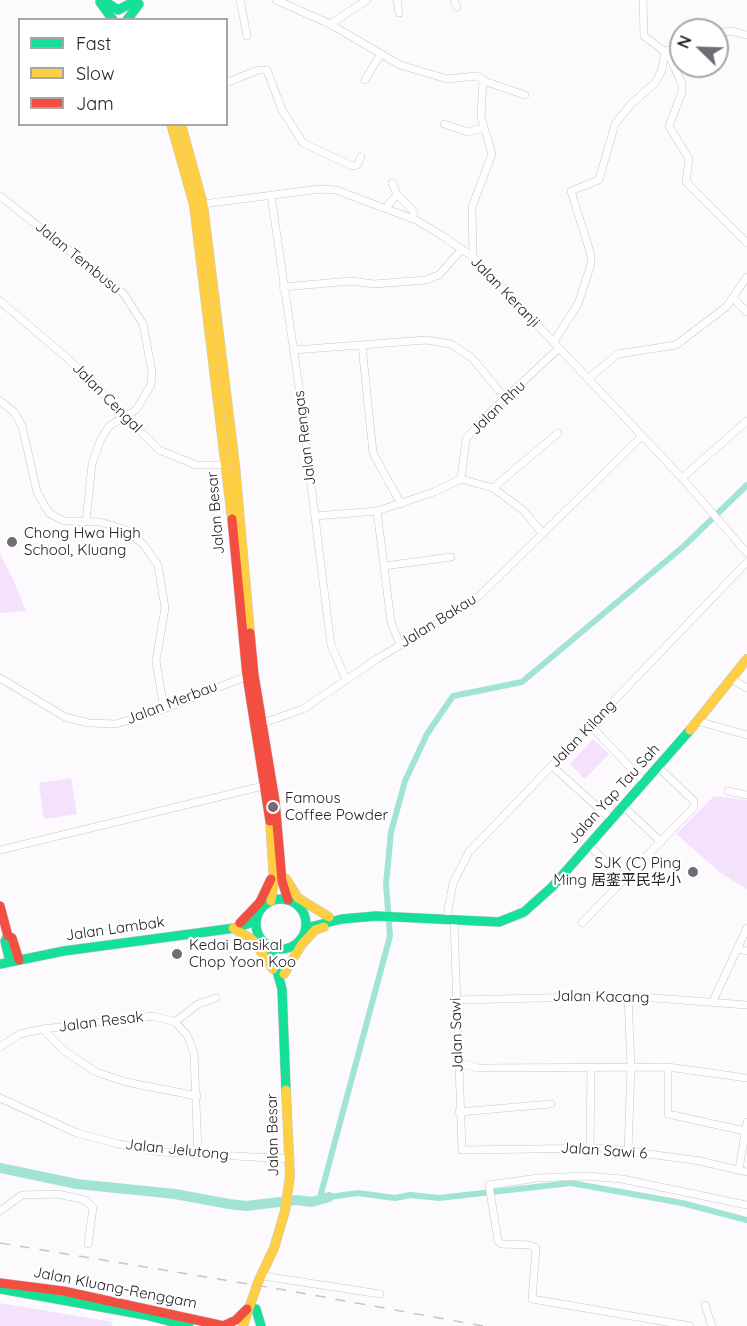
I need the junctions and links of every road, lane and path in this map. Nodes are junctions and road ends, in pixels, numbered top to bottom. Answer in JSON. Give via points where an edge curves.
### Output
{"nodes":[{"id":1,"x":98,"y":0,"type":"edge"},
{"id":2,"x":103,"y":0,"type":"edge"},
{"id":3,"x":137,"y":0,"type":"edge"},
{"id":4,"x":142,"y":0,"type":"edge"},
{"id":5,"x":240,"y":0,"type":"edge"},
{"id":6,"x":276,"y":0,"type":"edge"},
{"id":7,"x":397,"y":0,"type":"edge"},
{"id":8,"x":643,"y":0,"type":"edge"},
{"id":9,"x":361,"y":1,"type":"edge"},
{"id":10,"x":399,"y":13,"type":"dead end"},
{"id":11,"x":112,"y":18,"type":"edge"},
{"id":12,"x":128,"y":18,"type":"edge"},
{"id":13,"x":330,"y":24,"type":"junction"},
{"id":14,"x":729,"y":31,"type":"edge"},
{"id":15,"x":747,"y":35,"type":"edge"},
{"id":16,"x":248,"y":36,"type":"dead end"},
{"id":17,"x":669,"y":50,"type":"edge"},
{"id":18,"x":665,"y":51,"type":"junction"},
{"id":19,"x":380,"y":54,"type":"junction"},
{"id":20,"x":365,"y":80,"type":"dead end"},
{"id":21,"x":484,"y":81,"type":"junction"},
{"id":22,"x":228,"y":82,"type":"edge"},
{"id":23,"x":525,"y":94,"type":"dead end"},
{"id":24,"x":444,"y":124,"type":"dead end"},
{"id":25,"x":172,"y":126,"type":"edge"},
{"id":26,"x":182,"y":126,"type":"edge"},
{"id":27,"x":483,"y":129,"type":"junction"},
{"id":28,"x":361,"y":157,"type":"dead end"},
{"id":29,"x":392,"y":183,"type":"dead end"},
{"id":30,"x":397,"y":194,"type":"junction"},
{"id":31,"x":271,"y":195,"type":"junction"},
{"id":32,"x":0,"y":196,"type":"edge"},
{"id":33,"x":202,"y":204,"type":"junction"},
{"id":34,"x":386,"y":208,"type":"junction"},
{"id":35,"x":412,"y":219,"type":"junction"},
{"id":36,"x":747,"y":243,"type":"edge"},
{"id":37,"x":462,"y":249,"type":"junction"},
{"id":38,"x":473,"y":257,"type":"junction"},
{"id":39,"x":747,"y":277,"type":"edge"},
{"id":40,"x":283,"y":287,"type":"junction"},
{"id":41,"x":733,"y":298,"type":"junction"},
{"id":42,"x":0,"y":301,"type":"edge"},
{"id":43,"x":747,"y":312,"type":"edge"},
{"id":44,"x":362,"y":346,"type":"junction"},
{"id":45,"x":556,"y":346,"type":"junction"},
{"id":46,"x":294,"y":350,"type":"junction"},
{"id":47,"x":588,"y":379,"type":"junction"},
{"id":48,"x":505,"y":398,"type":"junction"},
{"id":49,"x":0,"y":401,"type":"edge"},
{"id":50,"x":125,"y":415,"type":"junction"},
{"id":51,"x":747,"y":420,"type":"edge"},
{"id":52,"x":558,"y":433,"type":"dead end"},
{"id":53,"x":642,"y":436,"type":"junction"},
{"id":54,"x":226,"y":465,"type":"junction"},
{"id":55,"x":682,"y":478,"type":"junction"},
{"id":56,"x":461,"y":479,"type":"junction"},
{"id":57,"x":493,"y":488,"type":"junction"},
{"id":58,"x":401,"y":504,"type":"junction"},
{"id":59,"x":377,"y":511,"type":"junction"},
{"id":60,"x":315,"y":516,"type":"junction"},
{"id":61,"x":86,"y":521,"type":"junction"},
{"id":62,"x":543,"y":534,"type":"junction"},
{"id":63,"x":747,"y":554,"type":"edge"},
{"id":64,"x":451,"y":557,"type":"dead end"},
{"id":65,"x":747,"y":562,"type":"edge"},
{"id":66,"x":384,"y":566,"type":"junction"},
{"id":67,"x":400,"y":645,"type":"junction"},
{"id":68,"x":747,"y":659,"type":"edge"},
{"id":69,"x":247,"y":676,"type":"junction"},
{"id":70,"x":0,"y":678,"type":"edge"},
{"id":71,"x":346,"y":679,"type":"junction"},
{"id":72,"x":730,"y":679,"type":"junction"},
{"id":73,"x":747,"y":688,"type":"edge"},
{"id":74,"x":164,"y":709,"type":"junction"},
{"id":75,"x":697,"y":721,"type":"junction"},
{"id":76,"x":263,"y":723,"type":"junction"},
{"id":77,"x":591,"y":726,"type":"junction"},
{"id":78,"x":747,"y":735,"type":"edge"},
{"id":79,"x":552,"y":766,"type":"junction"},
{"id":80,"x":659,"y":768,"type":"junction"},
{"id":81,"x":645,"y":783,"type":"junction"},
{"id":82,"x":263,"y":786,"type":"junction"},
{"id":83,"x":728,"y":791,"type":"dead end"},
{"id":84,"x":747,"y":795,"type":"edge"},
{"id":85,"x":624,"y":807,"type":"junction"},
{"id":86,"x":612,"y":820,"type":"junction"},
{"id":87,"x":661,"y":842,"type":"junction"},
{"id":88,"x":589,"y":846,"type":"junction"},
{"id":89,"x":0,"y":850,"type":"edge"},
{"id":90,"x":278,"y":868,"type":"junction"},
{"id":91,"x":625,"y":879,"type":"junction"},
{"id":92,"x":288,"y":900,"type":"junction"},
{"id":93,"x":271,"y":901,"type":"junction"},
{"id":94,"x":0,"y":906,"type":"edge"},
{"id":95,"x":304,"y":914,"type":"junction"},
{"id":96,"x":329,"y":920,"type":"junction"},
{"id":97,"x":256,"y":921,"type":"junction"},
{"id":98,"x":450,"y":921,"type":"junction"},
{"id":99,"x":582,"y":922,"type":"dead end"},
{"id":100,"x":234,"y":928,"type":"junction"},
{"id":101,"x":306,"y":928,"type":"junction"},
{"id":102,"x":747,"y":928,"type":"edge"},
{"id":103,"x":257,"y":933,"type":"junction"},
{"id":104,"x":270,"y":946,"type":"junction"},
{"id":105,"x":288,"y":948,"type":"junction"},
{"id":106,"x":736,"y":949,"type":"junction"},
{"id":107,"x":747,"y":951,"type":"edge"},
{"id":108,"x":10,"y":962,"type":"edge"},
{"id":109,"x":282,"y":974,"type":"junction"},
{"id":110,"x":628,"y":996,"type":"junction"},
{"id":111,"x":216,"y":998,"type":"dead end"},
{"id":112,"x":455,"y":1000,"type":"junction"},
{"id":113,"x":713,"y":1001,"type":"junction"},
{"id":114,"x":747,"y":1005,"type":"edge"},
{"id":115,"x":175,"y":1022,"type":"junction"},
{"id":116,"x":43,"y":1029,"type":"junction"},
{"id":117,"x":0,"y":1047,"type":"edge"},
{"id":118,"x":459,"y":1062,"type":"junction"},
{"id":119,"x":630,"y":1067,"type":"junction"},
{"id":120,"x":668,"y":1067,"type":"junction"},
{"id":121,"x":591,"y":1068,"type":"junction"},
{"id":122,"x":747,"y":1078,"type":"edge"},
{"id":123,"x":197,"y":1096,"type":"junction"},
{"id":124,"x":0,"y":1098,"type":"edge"},
{"id":125,"x":550,"y":1104,"type":"dead end"},
{"id":126,"x":459,"y":1112,"type":"junction"},
{"id":127,"x":747,"y":1122,"type":"edge"},
{"id":128,"x":745,"y":1131,"type":"junction"},
{"id":129,"x":590,"y":1147,"type":"junction"},
{"id":130,"x":461,"y":1148,"type":"joint"},
{"id":131,"x":628,"y":1151,"type":"junction"},
{"id":132,"x":198,"y":1155,"type":"junction"},
{"id":133,"x":291,"y":1159,"type":"junction"},
{"id":134,"x":739,"y":1169,"type":"junction"},
{"id":135,"x":747,"y":1172,"type":"edge"},
{"id":136,"x":747,"y":1205,"type":"edge"},
{"id":137,"x":0,"y":1211,"type":"edge"},
{"id":138,"x":88,"y":1244,"type":"dead end"},
{"id":139,"x":263,"y":1276,"type":"junction"},
{"id":140,"x":0,"y":1283,"type":"edge"},
{"id":141,"x":0,"y":1289,"type":"edge"},
{"id":142,"x":380,"y":1294,"type":"dead end"},
{"id":143,"x":705,"y":1305,"type":"dead end"},
{"id":144,"x":253,"y":1307,"type":"junction"},
{"id":145,"x":145,"y":1315,"type":"junction"},
{"id":146,"x":158,"y":1326,"type":"edge"},
{"id":147,"x":189,"y":1326,"type":"edge"},
{"id":148,"x":223,"y":1326,"type":"edge"},
{"id":149,"x":243,"y":1326,"type":"edge"},
{"id":150,"x":250,"y":1326,"type":"edge"},
{"id":151,"x":261,"y":1326,"type":"edge"},
{"id":152,"x":690,"y":1326,"type":"edge"},
{"id":153,"x":712,"y":1326,"type":"edge"}],
"edges":[{"from":1,"to":11,"type":"main road"},
{"from":2,"to":3,"type":"main road","via":[[121,10]]},
{"from":4,"to":12,"type":"main road"},
{"from":5,"to":16,"type":"street"},
{"from":6,"to":13,"type":"street"},
{"from":7,"to":10,"type":"street"},
{"from":8,"to":18,"type":"street","via":[[644,36]]},
{"from":9,"to":13,"type":"street"},
{"from":13,"to":19,"type":"street"},
{"from":14,"to":15,"type":"street"},
{"from":17,"to":18,"type":"street"},
{"from":18,"to":36,"type":"street","via":[[675,64],[682,88],[669,122],[689,159],[686,182]]},
{"from":18,"to":45,"type":"street","name":"Jalan Rhu","via":[[656,83],[615,124],[599,180],[571,191],[591,264],[578,304]]},
{"from":19,"to":20,"type":"street"},
{"from":19,"to":21,"type":"street","via":[[400,65],[447,79],[477,76]]},
{"from":21,"to":23,"type":"street"},
{"from":21,"to":27,"type":"street"},
{"from":22,"to":28,"type":"street","via":[[267,70],[282,110],[303,143],[352,166]]},
{"from":24,"to":27,"type":"street","via":[[468,132]]},
{"from":25,"to":54,"type":"main road","name":"Jalan Besar","via":[[194,206]]},
{"from":26,"to":33,"type":"main road","name":"Jalan Besar"},
{"from":27,"to":38,"type":"street","via":[[492,154],[472,207]]},
{"from":29,"to":30,"type":"street"},
{"from":30,"to":34,"type":"street"},
{"from":30,"to":35,"type":"street","via":[[414,212]]},
{"from":31,"to":33,"type":"street","name":"Jalan Keranji"},
{"from":31,"to":34,"type":"street","name":"Jalan Keranji","via":[[336,190]]},
{"from":31,"to":40,"type":"street","name":"Jalan Rengas"},
{"from":32,"to":50,"type":"street","name":"Jalan Tembusu","via":[[123,294],[143,324],[151,385],[136,410]]},
{"from":33,"to":76,"type":"main road","name":"Jalan Besar","via":[[235,465],[254,675]]},
{"from":34,"to":35,"type":"street","name":"Jalan Keranji"},
{"from":35,"to":37,"type":"street","name":"Jalan Keranji"},
{"from":37,"to":38,"type":"street","name":"Jalan Keranji"},
{"from":37,"to":40,"type":"street","via":[[439,275],[426,280]]},
{"from":38,"to":45,"type":"street","name":"Jalan Keranji"},
{"from":39,"to":41,"type":"street"},
{"from":40,"to":46,"type":"street","name":"Jalan Rengas"},
{"from":41,"to":43,"type":"street"},
{"from":41,"to":47,"type":"street","via":[[676,345],[618,354]]},
{"from":42,"to":50,"type":"street","name":"Jalan Cengal","via":[[66,357]]},
{"from":44,"to":46,"type":"street"},
{"from":44,"to":48,"type":"street","via":[[426,340],[451,344],[472,358]]},
{"from":44,"to":58,"type":"street","via":[[373,453]]},
{"from":45,"to":47,"type":"street","name":"Jalan Keranji"},
{"from":45,"to":48,"type":"street","name":"Jalan Rhu"},
{"from":46,"to":60,"type":"street","name":"Jalan Rengas"},
{"from":47,"to":53,"type":"street","name":"Jalan Keranji"},
{"from":48,"to":56,"type":"street","name":"Jalan Rhu","via":[[466,439]]},
{"from":49,"to":61,"type":"street","via":[[14,412],[22,426],[37,492],[49,513],[64,521]]},
{"from":50,"to":54,"type":"street","name":"Jalan Cengal","via":[[159,450],[196,465]]},
{"from":50,"to":61,"type":"street","name":"Jalan Tembusu","via":[[109,426],[101,439],[92,464]]},
{"from":51,"to":55,"type":"street"},
{"from":52,"to":57,"type":"street"},
{"from":53,"to":55,"type":"street","name":"Jalan Keranji"},
{"from":53,"to":62,"type":"street","name":"Jalan Bakau"},
{"from":54,"to":69,"type":"main road","name":"Jalan Besar"},
{"from":55,"to":63,"type":"street","name":"Jalan Keranji"},
{"from":56,"to":57,"type":"street"},
{"from":56,"to":58,"type":"street"},
{"from":57,"to":62,"type":"street","via":[[524,511]]},
{"from":58,"to":59,"type":"street"},
{"from":59,"to":60,"type":"street"},
{"from":59,"to":66,"type":"street"},
{"from":60,"to":71,"type":"street","name":"Jalan Rengas","via":[[331,645]]},
{"from":61,"to":74,"type":"street","via":[[124,529],[143,544],[158,566],[165,608],[156,661]]},
{"from":62,"to":67,"type":"street","name":"Jalan Bakau","via":[[474,601]]},
{"from":64,"to":66,"type":"street"},
{"from":65,"to":77,"type":"street","name":"Jalan Kilang"},
{"from":66,"to":67,"type":"street","via":[[391,622]]},
{"from":67,"to":71,"type":"street","name":"Jalan Bakau"},
{"from":68,"to":72,"type":"main road","name":"Jalan Yap Tau Sah"},
{"from":69,"to":74,"type":"street","name":"Jalan Merbau"},
{"from":69,"to":82,"type":"main road","name":"Jalan Besar"},
{"from":70,"to":74,"type":"street","name":"Jalan Merbau","via":[[65,717],[89,723],[116,724]]},
{"from":71,"to":76,"type":"street","name":"Jalan Bakau","via":[[303,709]]},
{"from":72,"to":73,"type":"street"},
{"from":72,"to":75,"type":"main road","name":"Jalan Yap Tau Sah"},
{"from":75,"to":78,"type":"street"},
{"from":75,"to":80,"type":"main road","name":"Jalan Yap Tau Sah"},
{"from":76,"to":90,"type":"main road","name":"Jalan Besar","via":[[276,801]]},
{"from":77,"to":79,"type":"street","name":"Jalan Kilang"},
{"from":77,"to":81,"type":"street"},
{"from":79,"to":86,"type":"street"},
{"from":79,"to":98,"type":"street","name":"Jalan Kilang","via":[[463,860],[453,883]]},
{"from":80,"to":81,"type":"main road","name":"Jalan Yap Tau Sah"},
{"from":80,"to":87,"type":"street","via":[[695,804]]},
{"from":81,"to":85,"type":"main road","name":"Jalan Yap Tau Sah"},
{"from":82,"to":89,"type":"street"},
{"from":82,"to":90,"type":"main road","name":"Jalan Besar"},
{"from":83,"to":84,"type":"street"},
{"from":85,"to":86,"type":"main road","name":"Jalan Yap Tau Sah"},
{"from":85,"to":87,"type":"street"},
{"from":86,"to":88,"type":"main road","name":"Jalan Yap Tau Sah"},
{"from":87,"to":91,"type":"street"},
{"from":88,"to":91,"type":"street"},
{"from":88,"to":98,"type":"main road","name":"Jalan Yap Tau Sah","via":[[552,886],[513,919]]},
{"from":90,"to":92,"type":"main road","name":"Jalan Besar"},
{"from":90,"to":93,"type":"main road","name":"Jalan Besar"},
{"from":90,"to":96,"type":"main road","via":[[293,894]]},
{"from":90,"to":100,"type":"main road","via":[[260,902]]},
{"from":91,"to":99,"type":"street"},
{"from":92,"to":93,"type":"main road"},
{"from":92,"to":95,"type":"main road"},
{"from":93,"to":97,"type":"main road","via":[[261,909]]},
{"from":94,"to":108,"type":"main road"},
{"from":95,"to":96,"type":"main road","name":"Jalan Yap Tau Sah"},
{"from":95,"to":101,"type":"main road"},
{"from":96,"to":98,"type":"main road","name":"Jalan Yap Tau Sah","via":[[396,916]]},
{"from":96,"to":101,"type":"main road","name":"Jalan Yap Tau Sah"},
{"from":96,"to":109,"type":"main road","via":[[302,944]]},
{"from":97,"to":100,"type":"main road"},
{"from":97,"to":103,"type":"main road"},
{"from":98,"to":112,"type":"street","name":"Jalan Sawi"},
{"from":100,"to":103,"type":"main road"},
{"from":100,"to":108,"type":"main road","name":"Jalan Lambak"},
{"from":100,"to":109,"type":"main road","via":[[253,940]]},
{"from":101,"to":105,"type":"main road","via":[[300,940]]},
{"from":102,"to":106,"type":"street"},
{"from":103,"to":104,"type":"main road","name":"Jalan Besar"},
{"from":104,"to":105,"type":"main road"},
{"from":104,"to":109,"type":"main road","name":"Jalan Besar"},
{"from":105,"to":109,"type":"main road","name":"Jalan Besar"},
{"from":106,"to":107,"type":"street"},
{"from":106,"to":113,"type":"street"},
{"from":109,"to":133,"type":"main road","name":"Jalan Besar"},
{"from":110,"to":112,"type":"street","name":"Jalan Kacang"},
{"from":110,"to":113,"type":"street","name":"Jalan Kacang"},
{"from":110,"to":119,"type":"street"},
{"from":111,"to":115,"type":"street","via":[[198,1004]]},
{"from":112,"to":118,"type":"street","name":"Jalan Sawi"},
{"from":113,"to":114,"type":"street","name":"Jalan Kacang"},
{"from":115,"to":116,"type":"street","name":"Jalan Resak","via":[[153,1016]]},
{"from":115,"to":123,"type":"street","via":[[192,1044]]},
{"from":116,"to":117,"type":"street","name":"Jalan Resak","via":[[21,1034]]},
{"from":116,"to":123,"type":"street","via":[[72,1058],[102,1074]]},
{"from":118,"to":121,"type":"street","via":[[478,1068]]},
{"from":118,"to":126,"type":"street","name":"Jalan Sawi"},
{"from":119,"to":120,"type":"street"},
{"from":119,"to":121,"type":"street"},
{"from":119,"to":131,"type":"street"},
{"from":120,"to":122,"type":"street"},
{"from":120,"to":128,"type":"street","via":[[668,1114]]},
{"from":121,"to":129,"type":"street"},
{"from":123,"to":132,"type":"street"},
{"from":124,"to":132,"type":"street","name":"Jalan Jelutong","via":[[94,1138],[161,1152]]},
{"from":125,"to":126,"type":"street"},
{"from":126,"to":130,"type":"street","name":"Jalan Sawi"},
{"from":127,"to":128,"type":"street"},
{"from":128,"to":134,"type":"street"},
{"from":129,"to":130,"type":"street","name":"Jalan Sawi 6","via":[[464,1151]]},
{"from":129,"to":131,"type":"street","name":"Jalan Sawi 6"},
{"from":131,"to":134,"type":"street","name":"Jalan Sawi 6"},
{"from":132,"to":133,"type":"street","name":"Jalan Jelutong"},
{"from":133,"to":139,"type":"main road","name":"Jalan Besar","via":[[285,1211]]},
{"from":134,"to":135,"type":"street","name":"Jalan Sawi 6"},
{"from":136,"to":152,"type":"street","via":[[622,1179],[586,1176],[489,1185],[500,1243],[536,1248],[532,1299]]},
{"from":137,"to":138,"type":"street","via":[[22,1195],[58,1194],[85,1200],[93,1208]]},
{"from":139,"to":142,"type":"street"},
{"from":139,"to":144,"type":"main road","name":"Jalan Besar"},
{"from":140,"to":148,"type":"main road","name":"Jalan Kluang-Renggam","via":[[122,1303]]},
{"from":141,"to":145,"type":"main road","name":"Jalan Kluang-Renggam"},
{"from":143,"to":153,"type":"street"},
{"from":144,"to":148,"type":"main road"},
{"from":144,"to":149,"type":"main road","name":"Jalan Besar"},
{"from":144,"to":150,"type":"main road","name":"Jalan Besar"},
{"from":144,"to":151,"type":"main road"},
{"from":145,"to":146,"type":"main road"},
{"from":145,"to":147,"type":"main road","name":"Jalan Kluang-Renggam"}]}
